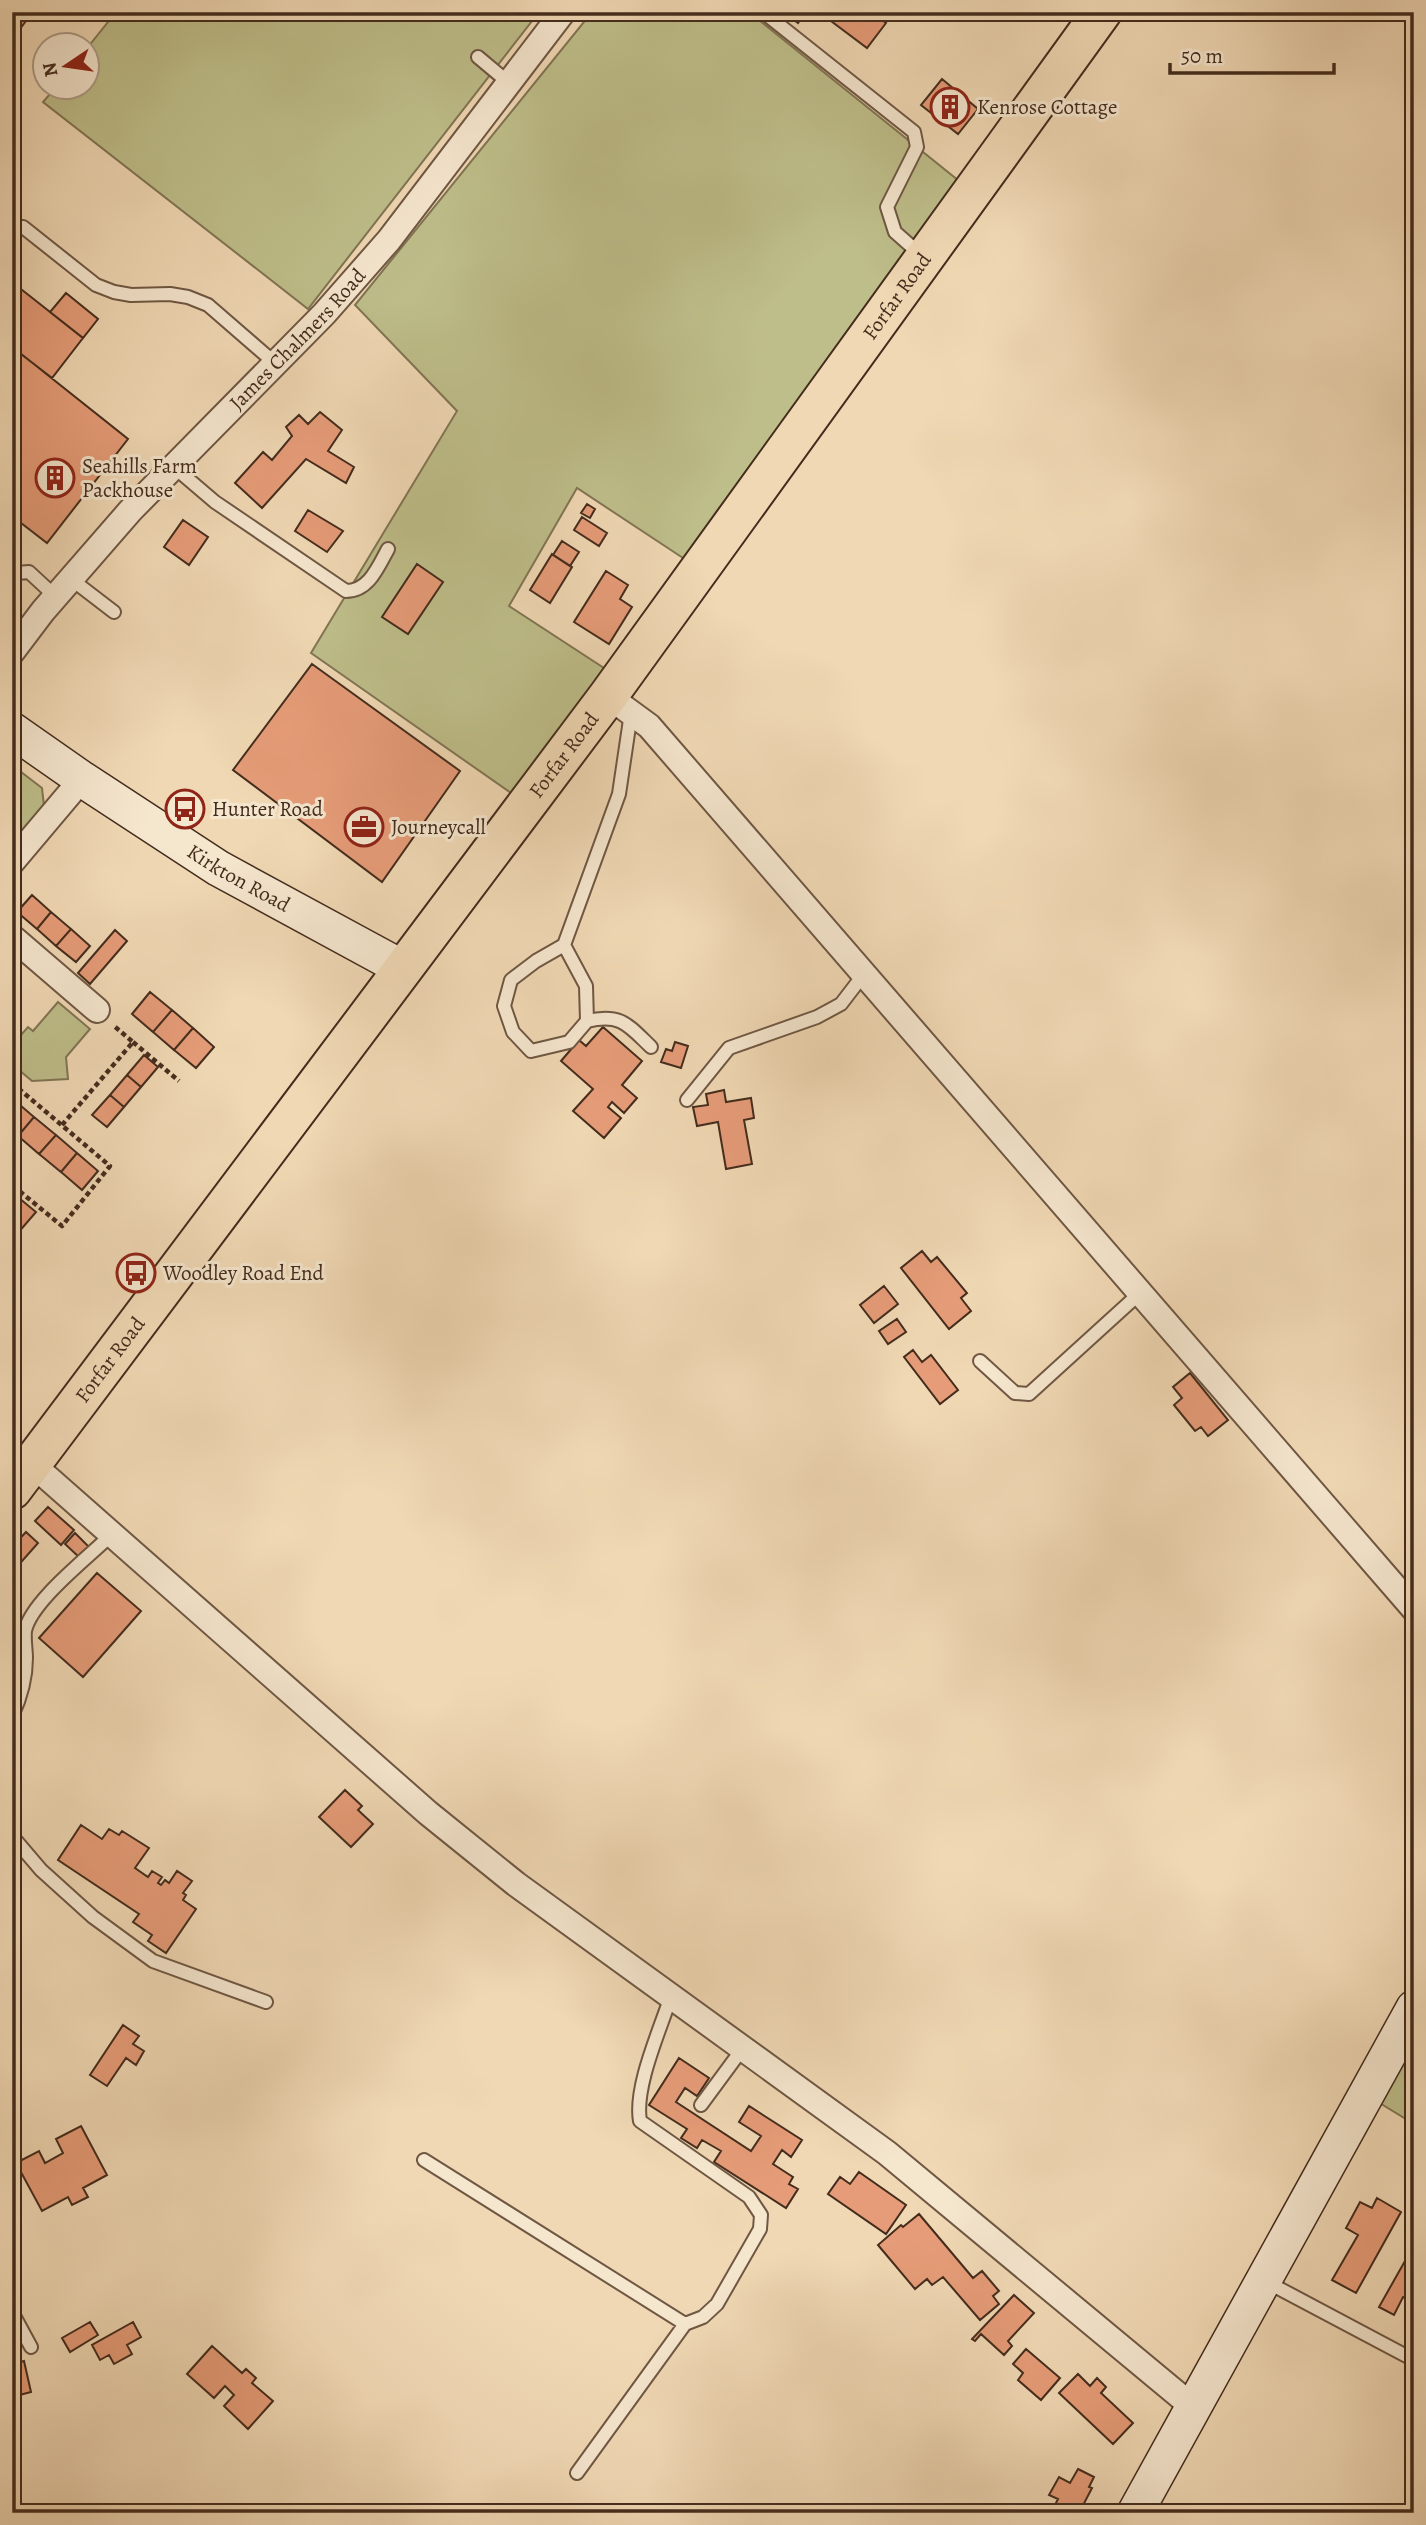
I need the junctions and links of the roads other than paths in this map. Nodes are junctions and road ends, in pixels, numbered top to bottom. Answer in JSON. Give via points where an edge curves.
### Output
{"nodes":[{"id":1,"x":564,"y":12,"type":"edge"},
{"id":2,"x":764,"y":12,"type":"edge"},
{"id":3,"x":1102,"y":12,"type":"edge"},
{"id":4,"x":478,"y":57,"type":"dead end"},
{"id":5,"x":509,"y":83,"type":"junction"},
{"id":6,"x":23,"y":227,"type":"dead end"},
{"id":7,"x":925,"y":259,"type":"junction"},
{"id":8,"x":276,"y":364,"type":"junction"},
{"id":9,"x":174,"y":467,"type":"junction"},
{"id":10,"x":388,"y":549,"type":"dead end"},
{"id":11,"x":12,"y":578,"type":"edge"},
{"id":12,"x":64,"y":588,"type":"junction"},
{"id":13,"x":114,"y":612,"type":"dead end"},
{"id":14,"x":12,"y":652,"type":"edge"},
{"id":15,"x":620,"y":705,"type":"junction"},
{"id":16,"x":12,"y":730,"type":"edge"},
{"id":17,"x":82,"y":779,"type":"junction"},
{"id":18,"x":12,"y":862,"type":"edge"},
{"id":19,"x":12,"y":937,"type":"edge"},
{"id":20,"x":564,"y":944,"type":"junction"},
{"id":21,"x":404,"y":969,"type":"junction"},
{"id":22,"x":864,"y":974,"type":"junction"},
{"id":23,"x":97,"y":1010,"type":"road end"},
{"id":24,"x":587,"y":1021,"type":"junction"},
{"id":25,"x":651,"y":1046,"type":"dead end"},
{"id":26,"x":687,"y":1100,"type":"dead end"},
{"id":27,"x":1140,"y":1293,"type":"junction"},
{"id":28,"x":980,"y":1361,"type":"dead end"},
{"id":29,"x":22,"y":1477,"type":"edge"},
{"id":30,"x":113,"y":1534,"type":"junction"},
{"id":31,"x":1414,"y":1609,"type":"edge"},
{"id":32,"x":12,"y":1716,"type":"edge"},
{"id":33,"x":12,"y":1836,"type":"edge"},
{"id":34,"x":671,"y":1996,"type":"junction"},
{"id":35,"x":266,"y":2002,"type":"dead end"},
{"id":36,"x":1414,"y":2008,"type":"edge"},
{"id":37,"x":743,"y":2048,"type":"junction"},
{"id":38,"x":701,"y":2105,"type":"dead end"},
{"id":39,"x":424,"y":2160,"type":"dead end"},
{"id":40,"x":1264,"y":2280,"type":"junction"},
{"id":41,"x":12,"y":2312,"type":"edge"},
{"id":42,"x":685,"y":2324,"type":"junction"},
{"id":43,"x":31,"y":2347,"type":"dead end"},
{"id":44,"x":1414,"y":2360,"type":"edge"},
{"id":45,"x":1193,"y":2407,"type":"junction"},
{"id":46,"x":577,"y":2473,"type":"dead end"},
{"id":47,"x":1135,"y":2513,"type":"edge"}],
"edges":[{"from":1,"to":5,"type":"street","name":"James Chalmers Road"},
{"from":2,"to":7,"type":"lane","via":[[914,132],[917,147],[887,207],[895,232]]},
{"from":3,"to":7,"type":"main road","name":"Forfar Road"},
{"from":4,"to":5,"type":"lane"},
{"from":5,"to":8,"type":"street","name":"James Chalmers Road","via":[[388,240]]},
{"from":6,"to":8,"type":"lane","via":[[96,285],[131,295],[188,297],[208,305]]},
{"from":7,"to":15,"type":"main road","name":"Forfar Road"},
{"from":8,"to":9,"type":"street","name":"James Chalmers Road"},
{"from":9,"to":10,"type":"lane","via":[[215,502],[346,591],[364,586]]},
{"from":9,"to":12,"type":"street","name":"James Chalmers Road"},
{"from":11,"to":12,"type":"lane","via":[[29,572]]},
{"from":12,"to":13,"type":"lane"},
{"from":12,"to":14,"type":"street","name":"James Chalmers Road"},
{"from":15,"to":20,"type":"lane","via":[[619,794]]},
{"from":15,"to":21,"type":"main road","name":"Forfar Road"},
{"from":15,"to":22,"type":"street","via":[[649,726]]},
{"from":16,"to":17,"type":"street","name":"Kirkton Road"},
{"from":17,"to":18,"type":"street"},
{"from":17,"to":21,"type":"street","name":"Kirkton Road","via":[[218,868]]},
{"from":19,"to":23,"type":"street"},
{"from":20,"to":24,"type":"lane","via":[[586,986]]},
{"from":20,"to":24,"type":"lane","via":[[511,980],[505,1006],[513,1032],[531,1051],[569,1042]]},
{"from":21,"to":29,"type":"main road","name":"Forfar Road"},
{"from":22,"to":26,"type":"lane","via":[[841,1004],[729,1048]]},
{"from":22,"to":27,"type":"street"},
{"from":24,"to":25,"type":"lane","via":[[606,1017],[623,1021]]},
{"from":27,"to":28,"type":"lane","via":[[1029,1394],[1015,1393]]},
{"from":27,"to":31,"type":"street"},
{"from":29,"to":30,"type":"street"},
{"from":30,"to":32,"type":"lane","via":[[33,1615],[25,1631],[22,1694]]},
{"from":30,"to":34,"type":"street","via":[[429,1813],[516,1884]]},
{"from":33,"to":35,"type":"lane","via":[[41,1870],[93,1917],[153,1961]]},
{"from":34,"to":37,"type":"street"},
{"from":34,"to":42,"type":"lane","via":[[642,2085],[640,2121],[749,2197],[761,2215],[760,2229],[717,2304],[703,2317]]},
{"from":36,"to":40,"type":"street"},
{"from":37,"to":38,"type":"lane"},
{"from":37,"to":45,"type":"street","via":[[887,2153]]},
{"from":39,"to":42,"type":"lane"},
{"from":40,"to":44,"type":"lane"},
{"from":40,"to":45,"type":"street"},
{"from":41,"to":43,"type":"lane"},
{"from":42,"to":46,"type":"lane"},
{"from":45,"to":47,"type":"street"}]}
